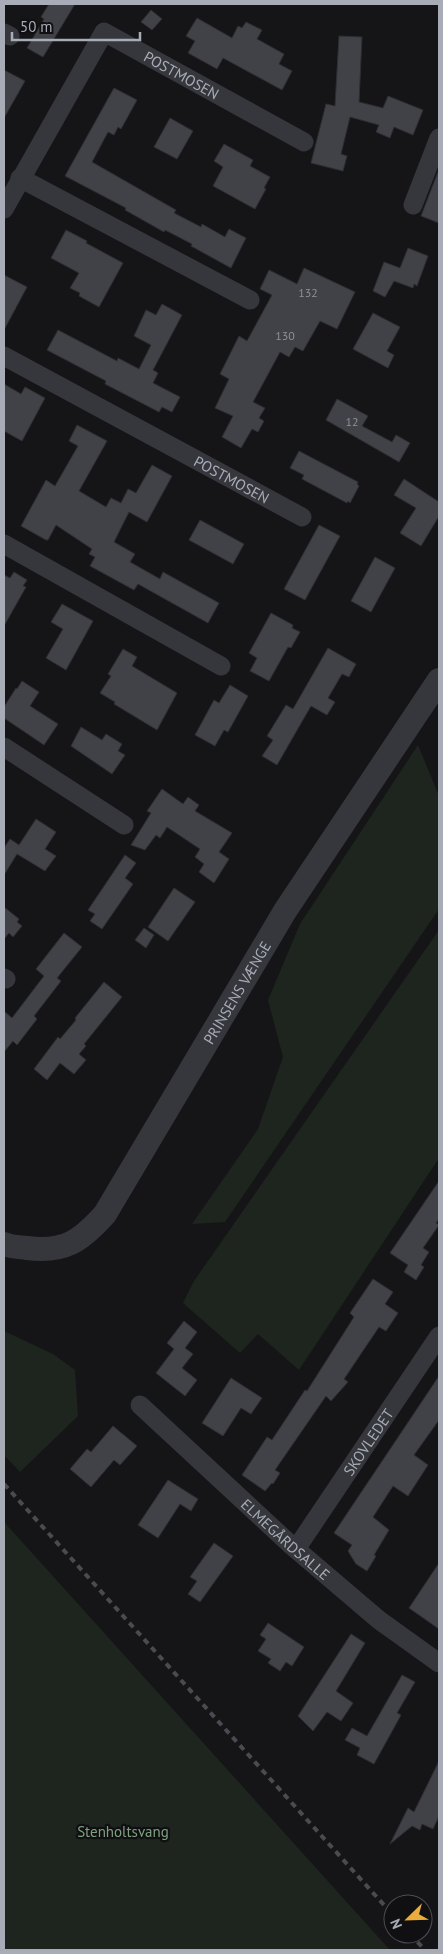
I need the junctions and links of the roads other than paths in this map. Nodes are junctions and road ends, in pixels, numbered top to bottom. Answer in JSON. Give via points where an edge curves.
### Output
{"nodes":[{"id":1,"x":439,"y":138,"type":"edge"},
{"id":2,"x":304,"y":142,"type":"dead end"},
{"id":3,"x":20,"y":178,"type":"junction"},
{"id":4,"x":413,"y":205,"type":"dead end"},
{"id":5,"x":4,"y":208,"type":"edge"},
{"id":6,"x":250,"y":300,"type":"dead end"},
{"id":7,"x":4,"y":356,"type":"edge"},
{"id":8,"x":302,"y":517,"type":"dead end"},
{"id":9,"x":4,"y":544,"type":"edge"},
{"id":10,"x":221,"y":666,"type":"dead end"},
{"id":11,"x":439,"y":680,"type":"edge"},
{"id":12,"x":4,"y":747,"type":"edge"},
{"id":13,"x":124,"y":825,"type":"dead end"},
{"id":14,"x":4,"y":1244,"type":"edge"},
{"id":15,"x":439,"y":1336,"type":"edge"},
{"id":16,"x":140,"y":1405,"type":"dead end"},
{"id":17,"x":296,"y":1549,"type":"junction"},
{"id":18,"x":439,"y":1663,"type":"edge"}],
"edges":[{"from":1,"to":4,"type":"street"},
{"from":2,"to":3,"type":"street","name":"POSTMOSEN","via":[[104,32]]},
{"from":3,"to":5,"type":"street","name":"POSTMOSEN"},
{"from":3,"to":6,"type":"street"},
{"from":7,"to":8,"type":"street","name":"POSTMOSEN"},
{"from":9,"to":10,"type":"street"},
{"from":11,"to":14,"type":"street","name":"PRINSENS VÆNGE","via":[[285,911],[105,1214],[88,1233],[68,1246],[41,1250]]},
{"from":12,"to":13,"type":"street"},
{"from":15,"to":17,"type":"street","name":"SKOVLEDET"},
{"from":16,"to":17,"type":"street","name":"ELMEGÅRDSALLE"},
{"from":17,"to":18,"type":"street","name":"ELMEGÅRDSALLE","via":[[378,1620]]}]}
